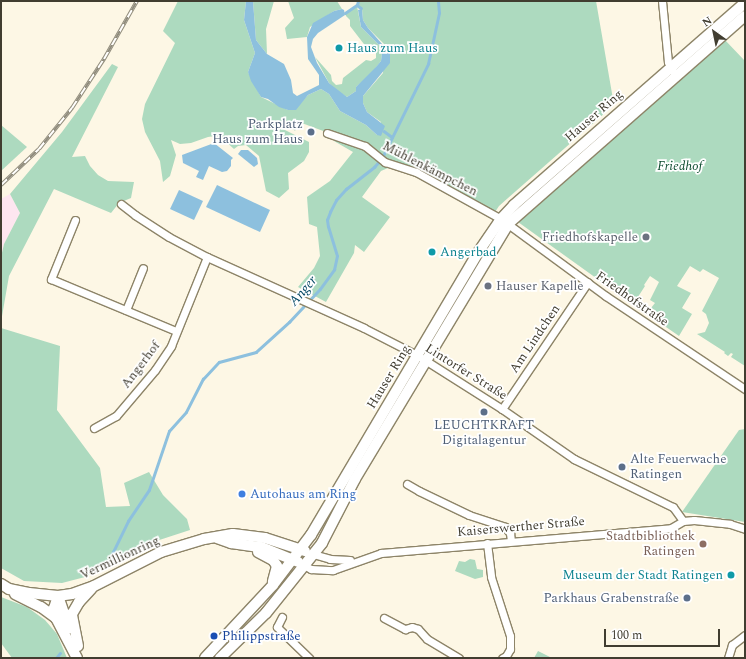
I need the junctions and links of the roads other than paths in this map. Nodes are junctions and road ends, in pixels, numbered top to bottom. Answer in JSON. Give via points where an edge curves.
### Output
{"nodes":[{"id":1,"x":662,"y":1,"type":"edge"},
{"id":2,"x":745,"y":3,"type":"edge"},
{"id":3,"x":745,"y":16,"type":"edge"},
{"id":4,"x":671,"y":66,"type":"junction"},
{"id":5,"x":676,"y":76,"type":"junction"},
{"id":6,"x":327,"y":133,"type":"dead end"},
{"id":7,"x":121,"y":204,"type":"dead end"},
{"id":8,"x":75,"y":220,"type":"dead end"},
{"id":9,"x":504,"y":221,"type":"junction"},
{"id":10,"x":207,"y":256,"type":"junction"},
{"id":11,"x":143,"y":268,"type":"dead end"},
{"id":12,"x":588,"y":282,"type":"junction"},
{"id":13,"x":126,"y":310,"type":"junction"},
{"id":14,"x":176,"y":331,"type":"junction"},
{"id":15,"x":421,"y":358,"type":"junction"},
{"id":16,"x":745,"y":389,"type":"edge"},
{"id":17,"x":502,"y":409,"type":"junction"},
{"id":18,"x":94,"y":428,"type":"dead end"},
{"id":19,"x":407,"y":484,"type":"dead end"},
{"id":20,"x":683,"y":521,"type":"junction"},
{"id":21,"x":745,"y":529,"type":"edge"},
{"id":22,"x":217,"y":538,"type":"junction"},
{"id":23,"x":511,"y":541,"type":"junction"},
{"id":24,"x":487,"y":543,"type":"junction"},
{"id":25,"x":246,"y":545,"type":"junction"},
{"id":26,"x":299,"y":549,"type":"junction"},
{"id":27,"x":313,"y":554,"type":"junction"},
{"id":28,"x":292,"y":559,"type":"junction"},
{"id":29,"x":360,"y":559,"type":"junction"},
{"id":30,"x":305,"y":566,"type":"junction"},
{"id":31,"x":273,"y":585,"type":"junction"},
{"id":32,"x":5,"y":586,"type":"edge"},
{"id":33,"x":94,"y":586,"type":"junction"},
{"id":34,"x":58,"y":596,"type":"junction"},
{"id":35,"x":282,"y":617,"type":"dead end"},
{"id":36,"x":56,"y":618,"type":"junction"},
{"id":37,"x":384,"y":618,"type":"dead end"},
{"id":38,"x":745,"y":635,"type":"edge"},
{"id":39,"x":78,"y":646,"type":"junction"},
{"id":40,"x":77,"y":658,"type":"edge"},
{"id":41,"x":81,"y":658,"type":"edge"},
{"id":42,"x":205,"y":658,"type":"edge"},
{"id":43,"x":220,"y":658,"type":"edge"},
{"id":44,"x":309,"y":658,"type":"edge"},
{"id":45,"x":459,"y":658,"type":"edge"},
{"id":46,"x":493,"y":658,"type":"edge"},
{"id":47,"x":502,"y":658,"type":"edge"},
{"id":48,"x":728,"y":658,"type":"edge"}],
"edges":[{"from":1,"to":4,"type":"street","via":[[668,62]]},
{"from":2,"to":4,"type":"main road","name":"Hauser Ring"},
{"from":3,"to":5,"type":"main road","name":"Hauser Ring"},
{"from":4,"to":5,"type":"street"},
{"from":4,"to":9,"type":"main road","name":"Hauser Ring","via":[[514,205]]},
{"from":5,"to":9,"type":"main road","name":"Hauser Ring"},
{"from":6,"to":9,"type":"street","name":"Mühlenkämpchen","via":[[365,146],[385,162],[416,172]]},
{"from":7,"to":10,"type":"street","name":"Lintorfer Straße","via":[[169,237]]},
{"from":8,"to":13,"type":"street","via":[[51,279]]},
{"from":9,"to":12,"type":"street","name":"Friedhofstraße"},
{"from":9,"to":15,"type":"main road","name":"Hauser Ring","via":[[477,254]]},
{"from":10,"to":14,"type":"street","name":"Angerhof"},
{"from":10,"to":15,"type":"street","name":"Lintorfer Straße","via":[[314,304]]},
{"from":11,"to":13,"type":"street"},
{"from":12,"to":16,"type":"street","name":"Friedhofstraße"},
{"from":12,"to":17,"type":"street","name":"Am Lindchen"},
{"from":13,"to":14,"type":"street"},
{"from":14,"to":18,"type":"street","name":"Angerhof","via":[[171,346],[116,416]]},
{"from":15,"to":17,"type":"street","name":"Lintorfer Straße"},
{"from":15,"to":26,"type":"main road","name":"Hauser Ring"},
{"from":15,"to":27,"type":"main road","name":"Hauser Ring","via":[[338,513]]},
{"from":17,"to":20,"type":"street","name":"Lintorfer Straße","via":[[574,459],[673,508]]},
{"from":19,"to":23,"type":"street","via":[[469,515],[505,528],[510,533]]},
{"from":20,"to":21,"type":"street","name":"Kaiserswerther Straße","via":[[703,520]]},
{"from":20,"to":23,"type":"street","name":"Kaiserswerther Straße","via":[[671,528]]},
{"from":22,"to":25,"type":"main road","name":"Vermillionring"},
{"from":22,"to":26,"type":"main road","name":"Vermillionring","via":[[233,534],[252,536]]},
{"from":22,"to":33,"type":"main road","name":"Vermillionring","via":[[204,539],[161,552]]},
{"from":23,"to":24,"type":"street","name":"Kaiserswerther Straße"},
{"from":24,"to":29,"type":"street","name":"Kaiserswerther Straße","via":[[381,552]]},
{"from":24,"to":47,"type":"street","via":[[491,577],[510,636],[510,649]]},
{"from":25,"to":28,"type":"main road","name":"Vermillionring","via":[[261,547]]},
{"from":25,"to":31,"type":"main road","name":"Vermillionring","via":[[273,560],[277,566]]},
{"from":26,"to":27,"type":"main road","name":"Vermillionring"},
{"from":26,"to":28,"type":"main road"},
{"from":27,"to":29,"type":"street","name":"Kaiserswerther Straße","via":[[341,561]]},
{"from":27,"to":30,"type":"main road"},
{"from":28,"to":30,"type":"main road","name":"Vermillionring"},
{"from":28,"to":31,"type":"main road"},
{"from":29,"to":30,"type":"street","name":"Kaiserswerther Straße","via":[[333,570],[311,569]]},
{"from":30,"to":43,"type":"main road","via":[[266,613]]},
{"from":31,"to":42,"type":"main road"},
{"from":32,"to":34,"type":"main road","name":"Vermillionring","via":[[29,593]]},
{"from":32,"to":36,"type":"main road"},
{"from":33,"to":34,"type":"main road","name":"Vermillionring"},
{"from":33,"to":39,"type":"main road","via":[[72,614]]},
{"from":34,"to":36,"type":"main road","via":[[54,608]]},
{"from":34,"to":39,"type":"main road"},
{"from":35,"to":44,"type":"street","via":[[277,627]]},
{"from":36,"to":40,"type":"main road"},
{"from":37,"to":45,"type":"street","via":[[405,629],[418,629],[427,639]]},
{"from":38,"to":48,"type":"street","via":[[732,645]]},
{"from":39,"to":41,"type":"main road"},
{"from":46,"to":47,"type":"street"}]}
